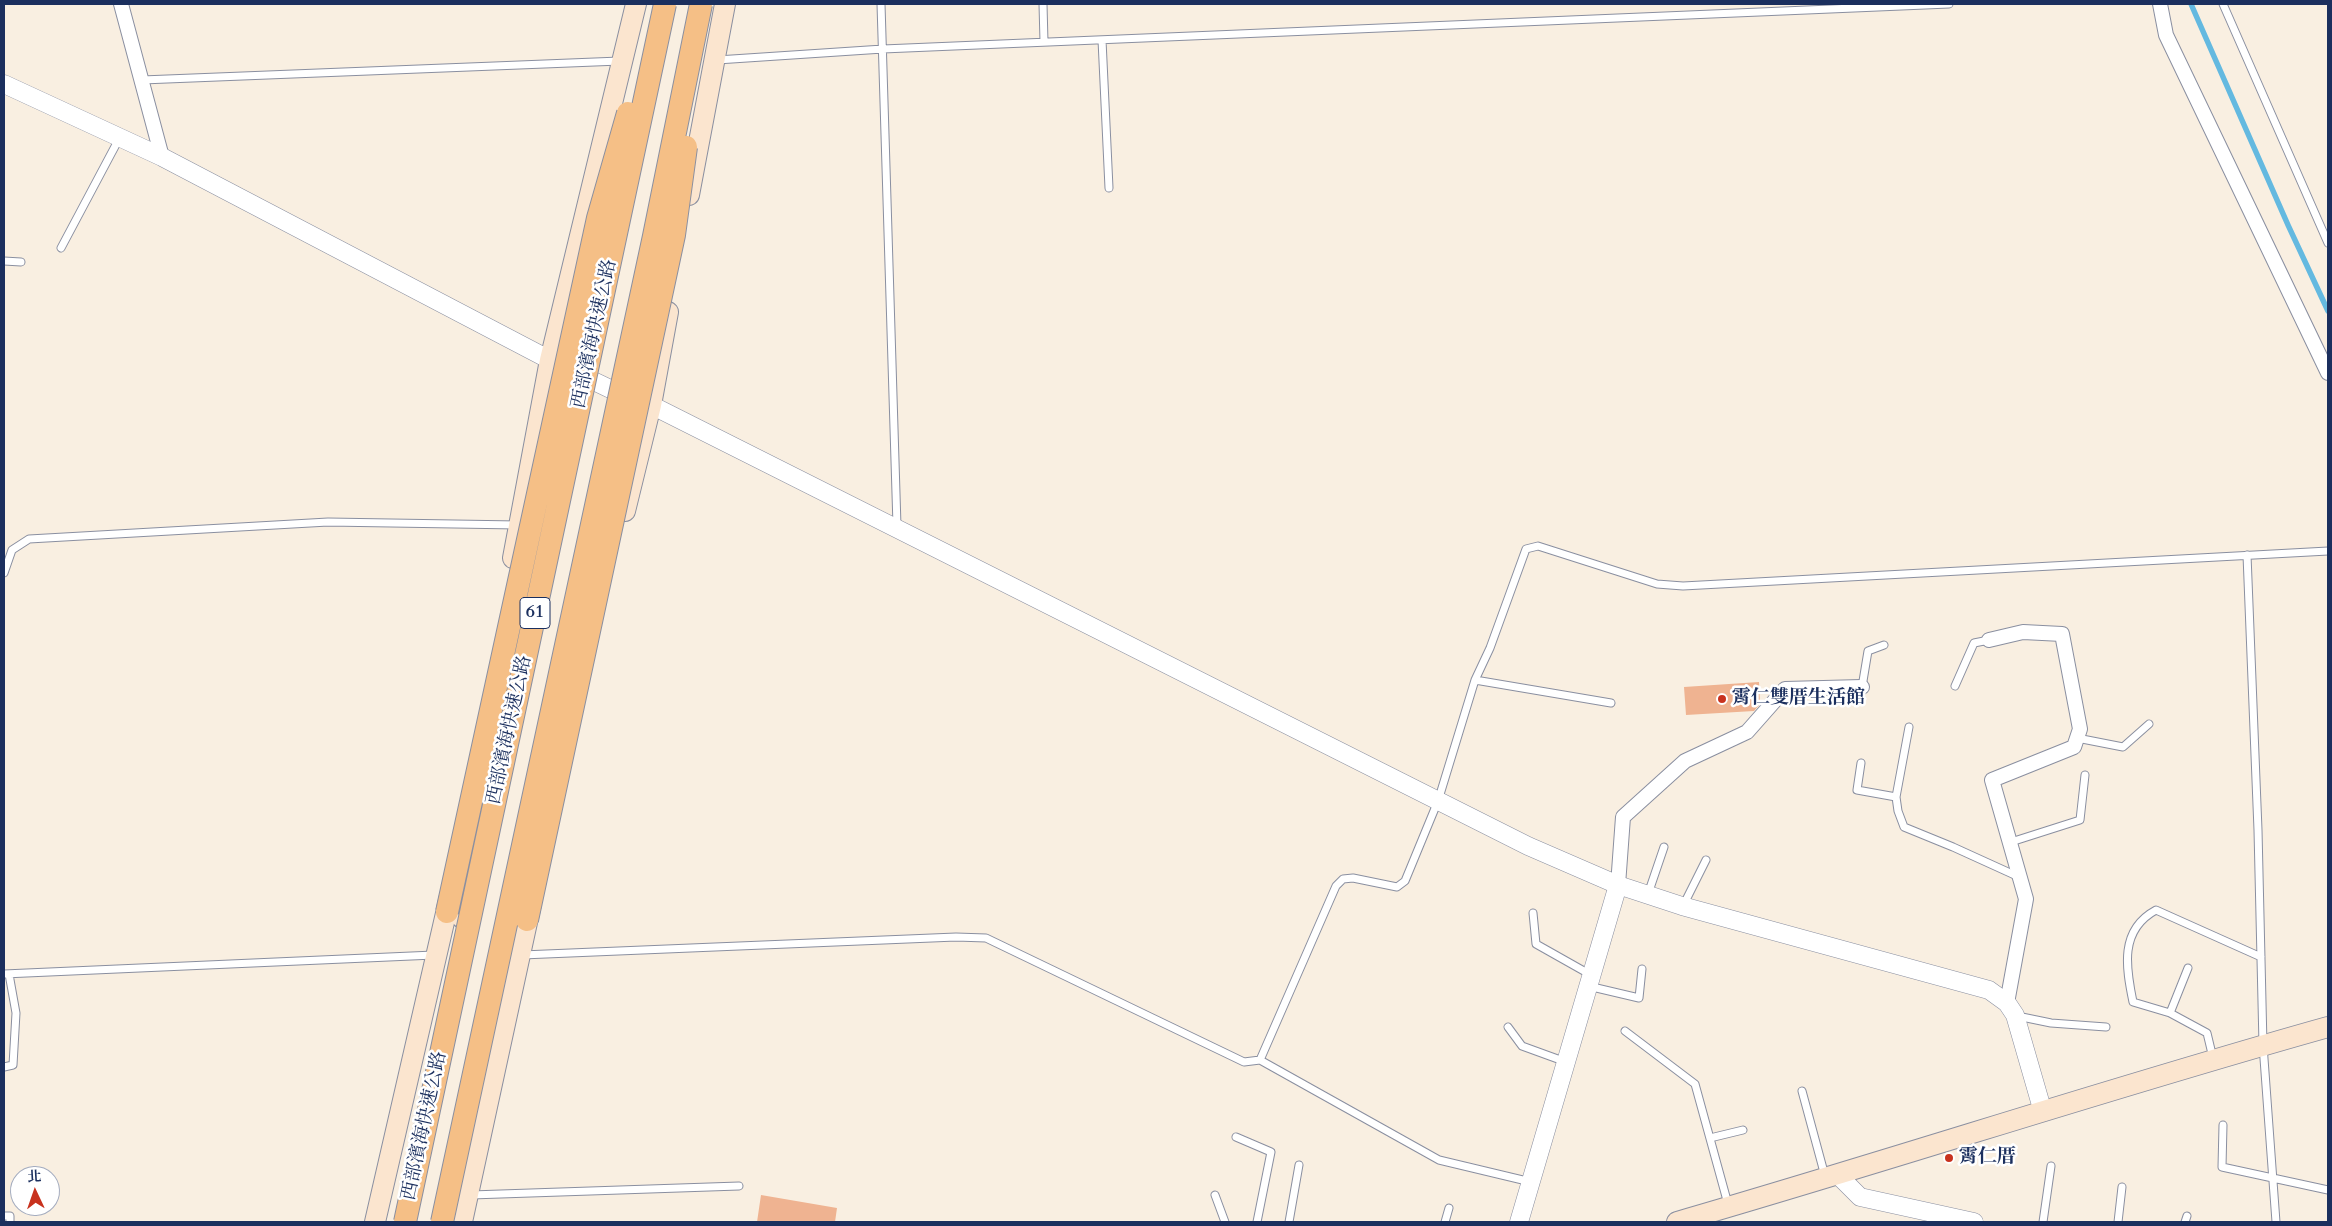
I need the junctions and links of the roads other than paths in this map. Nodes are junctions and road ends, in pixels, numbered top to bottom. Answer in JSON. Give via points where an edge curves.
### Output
{"nodes":[{"id":1,"x":121,"y":4,"type":"edge"},
{"id":2,"x":636,"y":4,"type":"edge"},
{"id":3,"x":655,"y":4,"type":"edge"},
{"id":4,"x":659,"y":4,"type":"edge"},
{"id":5,"x":665,"y":4,"type":"edge"},
{"id":6,"x":701,"y":4,"type":"edge"},
{"id":7,"x":706,"y":4,"type":"edge"},
{"id":8,"x":711,"y":4,"type":"edge"},
{"id":9,"x":725,"y":4,"type":"edge"},
{"id":10,"x":880,"y":4,"type":"edge"},
{"id":11,"x":1042,"y":4,"type":"edge"},
{"id":12,"x":1949,"y":4,"type":"edge"},
{"id":13,"x":2160,"y":4,"type":"edge"},
{"id":14,"x":2222,"y":4,"type":"edge"},
{"id":15,"x":1102,"y":40,"type":"junction"},
{"id":16,"x":1044,"y":42,"type":"junction"},
{"id":17,"x":883,"y":49,"type":"junction"},
{"id":18,"x":714,"y":60,"type":"junction"},
{"id":19,"x":622,"y":61,"type":"junction"},
{"id":20,"x":142,"y":80,"type":"junction"},
{"id":21,"x":4,"y":84,"type":"edge"},
{"id":22,"x":120,"y":137,"type":"junction"},
{"id":23,"x":162,"y":157,"type":"junction"},
{"id":24,"x":1109,"y":188,"type":"dead end"},
{"id":25,"x":2328,"y":243,"type":"edge"},
{"id":26,"x":61,"y":248,"type":"dead end"},
{"id":27,"x":4,"y":261,"type":"edge"},
{"id":28,"x":22,"y":262,"type":"dead end"},
{"id":29,"x":550,"y":360,"type":"junction"},
{"id":30,"x":578,"y":373,"type":"junction"},
{"id":31,"x":2328,"y":373,"type":"edge"},
{"id":32,"x":631,"y":399,"type":"junction"},
{"id":33,"x":651,"y":405,"type":"junction"},
{"id":34,"x":519,"y":525,"type":"junction"},
{"id":35,"x":898,"y":529,"type":"junction"},
{"id":36,"x":2328,"y":551,"type":"edge"},
{"id":37,"x":2247,"y":556,"type":"junction"},
{"id":38,"x":4,"y":573,"type":"edge"},
{"id":39,"x":1989,"y":640,"type":"joint"},
{"id":40,"x":1884,"y":646,"type":"dead end"},
{"id":41,"x":1475,"y":680,"type":"junction"},
{"id":42,"x":1862,"y":686,"type":"joint"},
{"id":43,"x":1955,"y":686,"type":"dead end"},
{"id":44,"x":1611,"y":703,"type":"dead end"},
{"id":45,"x":2149,"y":724,"type":"dead end"},
{"id":46,"x":1909,"y":727,"type":"dead end"},
{"id":47,"x":2077,"y":738,"type":"junction"},
{"id":48,"x":1861,"y":763,"type":"dead end"},
{"id":49,"x":2085,"y":775,"type":"dead end"},
{"id":50,"x":1896,"y":798,"type":"junction"},
{"id":51,"x":1438,"y":801,"type":"junction"},
{"id":52,"x":2011,"y":842,"type":"junction"},
{"id":53,"x":1664,"y":847,"type":"dead end"},
{"id":54,"x":1706,"y":860,"type":"dead end"},
{"id":55,"x":2022,"y":878,"type":"junction"},
{"id":56,"x":1618,"y":885,"type":"junction"},
{"id":57,"x":1648,"y":895,"type":"junction"},
{"id":58,"x":1682,"y":906,"type":"junction"},
{"id":59,"x":447,"y":912,"type":"junction"},
{"id":60,"x":1533,"y":913,"type":"dead end"},
{"id":61,"x":527,"y":920,"type":"junction"},
{"id":62,"x":437,"y":955,"type":"junction"},
{"id":63,"x":519,"y":956,"type":"junction"},
{"id":64,"x":2261,"y":957,"type":"junction"},
{"id":65,"x":2188,"y":968,"type":"dead end"},
{"id":66,"x":1642,"y":969,"type":"dead end"},
{"id":67,"x":6,"y":974,"type":"edge"},
{"id":68,"x":1590,"y":981,"type":"junction"},
{"id":69,"x":2011,"y":1009,"type":"junction"},
{"id":70,"x":2170,"y":1013,"type":"junction"},
{"id":71,"x":2106,"y":1026,"type":"dead end"},
{"id":72,"x":1508,"y":1027,"type":"dead end"},
{"id":73,"x":2328,"y":1027,"type":"edge"},
{"id":74,"x":1625,"y":1031,"type":"dead end"},
{"id":75,"x":2263,"y":1045,"type":"junction"},
{"id":76,"x":1260,"y":1060,"type":"junction"},
{"id":77,"x":2214,"y":1060,"type":"junction"},
{"id":78,"x":1566,"y":1062,"type":"junction"},
{"id":79,"x":4,"y":1066,"type":"edge"},
{"id":80,"x":1802,"y":1091,"type":"dead end"},
{"id":81,"x":2043,"y":1112,"type":"junction"},
{"id":82,"x":2223,"y":1125,"type":"dead end"},
{"id":83,"x":1743,"y":1130,"type":"dead end"},
{"id":84,"x":1236,"y":1137,"type":"dead end"},
{"id":85,"x":1710,"y":1138,"type":"junction"},
{"id":86,"x":1299,"y":1165,"type":"dead end"},
{"id":87,"x":2051,"y":1166,"type":"dead end"},
{"id":88,"x":1832,"y":1177,"type":"junction"},
{"id":89,"x":2273,"y":1178,"type":"junction"},
{"id":90,"x":1531,"y":1182,"type":"junction"},
{"id":91,"x":739,"y":1186,"type":"dead end"},
{"id":92,"x":2122,"y":1187,"type":"dead end"},
{"id":93,"x":2328,"y":1190,"type":"edge"},
{"id":94,"x":468,"y":1195,"type":"junction"},
{"id":95,"x":1215,"y":1195,"type":"dead end"},
{"id":96,"x":1449,"y":1208,"type":"dead end"},
{"id":97,"x":1721,"y":1212,"type":"junction"},
{"id":98,"x":4,"y":1216,"type":"edge"},
{"id":99,"x":1951,"y":1220,"type":"edge"},
{"id":100,"x":10,"y":1222,"type":"edge"},
{"id":101,"x":375,"y":1222,"type":"edge"},
{"id":102,"x":405,"y":1222,"type":"edge"},
{"id":103,"x":414,"y":1222,"type":"edge"},
{"id":104,"x":442,"y":1222,"type":"edge"},
{"id":105,"x":451,"y":1222,"type":"edge"},
{"id":106,"x":462,"y":1222,"type":"edge"},
{"id":107,"x":1225,"y":1222,"type":"edge"},
{"id":108,"x":1257,"y":1222,"type":"edge"},
{"id":109,"x":1289,"y":1222,"type":"edge"},
{"id":110,"x":1445,"y":1222,"type":"edge"},
{"id":111,"x":1519,"y":1222,"type":"edge"},
{"id":112,"x":1677,"y":1222,"type":"edge"},
{"id":113,"x":1974,"y":1222,"type":"edge"},
{"id":114,"x":2043,"y":1222,"type":"edge"},
{"id":115,"x":2118,"y":1222,"type":"edge"},
{"id":116,"x":2276,"y":1222,"type":"edge"}],
"edges":[{"from":1,"to":20,"type":"street"},
{"from":2,"to":19,"type":"main road"},
{"from":3,"to":30,"type":"main road"},
{"from":4,"to":59,"type":"highway","bridge":true,"via":[[598,218]]},
{"from":5,"to":102,"type":"highway","name":"西部濱海快速公路","number":"61","bridge":true},
{"from":6,"to":104,"type":"highway","name":"西部濱海快速公路","number":"61","bridge":true},
{"from":7,"to":61,"type":"highway","bridge":true,"via":[[674,235]]},
{"from":8,"to":32,"type":"main road"},
{"from":9,"to":18,"type":"main road"},
{"from":10,"to":17,"type":"lane"},
{"from":11,"to":16,"type":"lane"},
{"from":12,"to":15,"type":"lane"},
{"from":13,"to":31,"type":"street","via":[[2166,35]]},
{"from":14,"to":25,"type":"lane"},
{"from":15,"to":16,"type":"lane"},
{"from":15,"to":24,"type":"lane"},
{"from":16,"to":17,"type":"lane"},
{"from":17,"to":18,"type":"lane"},
{"from":17,"to":35,"type":"lane"},
{"from":18,"to":33,"type":"main road"},
{"from":19,"to":20,"type":"lane"},
{"from":19,"to":29,"type":"main road"},
{"from":20,"to":23,"type":"street"},
{"from":21,"to":22,"type":"street"},
{"from":22,"to":23,"type":"street"},
{"from":22,"to":26,"type":"lane"},
{"from":23,"to":29,"type":"street"},
{"from":27,"to":28,"type":"lane"},
{"from":29,"to":30,"type":"street"},
{"from":29,"to":34,"type":"main road"},
{"from":30,"to":32,"type":"street"},
{"from":30,"to":103,"type":"main road","via":[[463,892],[458,1027]]},
{"from":32,"to":33,"type":"street"},
{"from":32,"to":105,"type":"main road"},
{"from":33,"to":35,"type":"street"},
{"from":33,"to":61,"type":"main road"},
{"from":34,"to":38,"type":"lane","via":[[328,522],[29,539],[12,550]]},
{"from":34,"to":59,"type":"main road"},
{"from":35,"to":51,"type":"street"},
{"from":36,"to":37,"type":"lane"},
{"from":37,"to":41,"type":"lane","via":[[1683,586],[1657,584],[1538,546],[1526,548]]},
{"from":37,"to":64,"type":"lane"},
{"from":39,"to":43,"type":"lane","via":[[1974,643]]},
{"from":39,"to":47,"type":"street","via":[[2023,632],[2062,634],[2080,729]]},
{"from":40,"to":42,"type":"lane","via":[[1868,651]]},
{"from":41,"to":44,"type":"lane"},
{"from":41,"to":51,"type":"lane"},
{"from":42,"to":56,"type":"street","via":[[1785,689],[1747,732],[1685,761],[1623,817]]},
{"from":45,"to":47,"type":"lane","via":[[2123,747]]},
{"from":46,"to":50,"type":"lane"},
{"from":47,"to":52,"type":"street","via":[[2074,747],[1992,780]]},
{"from":48,"to":50,"type":"lane","via":[[1857,790]]},
{"from":49,"to":52,"type":"lane","via":[[2080,820]]},
{"from":50,"to":55,"type":"lane","via":[[1904,827]]},
{"from":51,"to":56,"type":"street","via":[[1528,846]]},
{"from":51,"to":76,"type":"lane","via":[[1405,881],[1397,888],[1353,878],[1343,879],[1336,886]]},
{"from":52,"to":55,"type":"street"},
{"from":53,"to":57,"type":"lane"},
{"from":54,"to":58,"type":"lane"},
{"from":55,"to":69,"type":"street","via":[[2026,899]]},
{"from":56,"to":57,"type":"street"},
{"from":56,"to":68,"type":"street"},
{"from":57,"to":58,"type":"street"},
{"from":58,"to":69,"type":"street","via":[[1989,990]]},
{"from":59,"to":62,"type":"main road"},
{"from":60,"to":68,"type":"lane","via":[[1536,944]]},
{"from":61,"to":63,"type":"main road"},
{"from":62,"to":67,"type":"lane"},
{"from":62,"to":101,"type":"main road"},
{"from":63,"to":76,"type":"lane","via":[[986,938],[1244,1062]]},
{"from":63,"to":94,"type":"main road"},
{"from":64,"to":70,"type":"lane","via":[[2156,910],[2144,917],[2129,943],[2126,967],[2133,1002]]},
{"from":64,"to":75,"type":"lane"},
{"from":65,"to":70,"type":"lane"},
{"from":66,"to":68,"type":"lane","via":[[1639,998]]},
{"from":67,"to":79,"type":"lane","via":[[16,1013],[12,1065]]},
{"from":68,"to":78,"type":"street"},
{"from":69,"to":71,"type":"lane","via":[[2050,1023]]},
{"from":69,"to":81,"type":"street"},
{"from":70,"to":77,"type":"lane","via":[[2208,1033]]},
{"from":72,"to":78,"type":"lane","via":[[1522,1046]]},
{"from":73,"to":75,"type":"main road"},
{"from":74,"to":85,"type":"lane","via":[[1695,1084]]},
{"from":75,"to":77,"type":"main road"},
{"from":75,"to":89,"type":"lane"},
{"from":76,"to":90,"type":"lane","via":[[1439,1160]]},
{"from":77,"to":81,"type":"main road"},
{"from":78,"to":90,"type":"street"},
{"from":80,"to":88,"type":"lane"},
{"from":81,"to":88,"type":"main road"},
{"from":82,"to":89,"type":"lane","via":[[2222,1167]]},
{"from":83,"to":85,"type":"lane"},
{"from":84,"to":108,"type":"lane","via":[[1271,1152]]},
{"from":85,"to":97,"type":"lane"},
{"from":86,"to":109,"type":"lane"},
{"from":87,"to":114,"type":"lane"},
{"from":88,"to":97,"type":"main road"},
{"from":88,"to":99,"type":"street","via":[[1860,1197]]},
{"from":89,"to":93,"type":"lane"},
{"from":89,"to":116,"type":"lane"},
{"from":90,"to":111,"type":"street"},
{"from":91,"to":94,"type":"lane"},
{"from":92,"to":115,"type":"lane"},
{"from":94,"to":106,"type":"main road"},
{"from":95,"to":107,"type":"lane"},
{"from":96,"to":110,"type":"lane"},
{"from":97,"to":112,"type":"main road"},
{"from":98,"to":100,"type":"lane","via":[[10,1216]]},
{"from":99,"to":113,"type":"street"}]}
